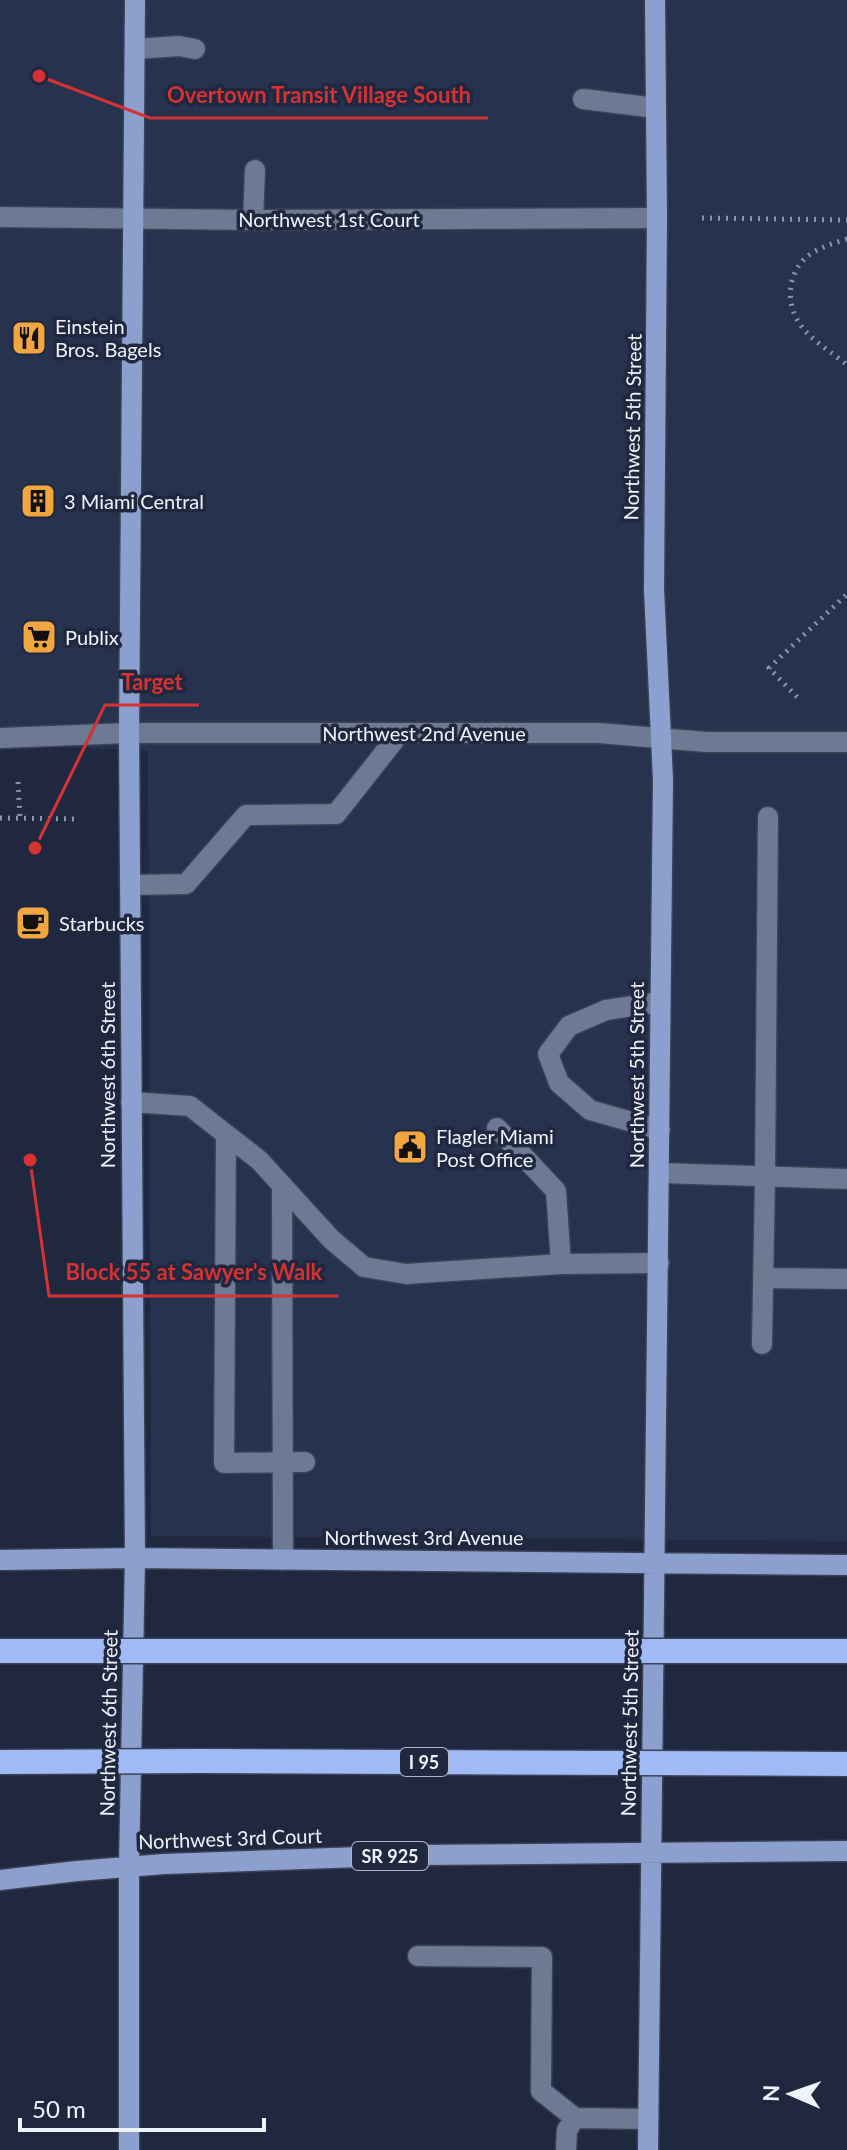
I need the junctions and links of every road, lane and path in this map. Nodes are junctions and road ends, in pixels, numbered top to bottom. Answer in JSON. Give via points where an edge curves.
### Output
{"nodes":[{"id":1,"x":135,"y":0,"type":"edge"},
{"id":2,"x":655,"y":0,"type":"edge"},
{"id":3,"x":135,"y":49,"type":"junction"},
{"id":4,"x":195,"y":49,"type":"dead end"},
{"id":5,"x":583,"y":99,"type":"dead end"},
{"id":6,"x":656,"y":108,"type":"junction"},
{"id":7,"x":255,"y":170,"type":"dead end"},
{"id":8,"x":0,"y":217,"type":"edge"},
{"id":9,"x":134,"y":218,"type":"junction"},
{"id":10,"x":657,"y":218,"type":"junction"},
{"id":11,"x":702,"y":218,"type":"dead end"},
{"id":12,"x":253,"y":220,"type":"junction"},
{"id":13,"x":847,"y":220,"type":"edge"},
{"id":14,"x":847,"y":239,"type":"edge"},
{"id":15,"x":847,"y":365,"type":"edge"},
{"id":16,"x":847,"y":594,"type":"edge"},
{"id":17,"x":797,"y":697,"type":"dead end"},
{"id":18,"x":129,"y":733,"type":"junction"},
{"id":19,"x":400,"y":733,"type":"junction"},
{"id":20,"x":0,"y":738,"type":"edge"},
{"id":21,"x":662,"y":739,"type":"junction"},
{"id":22,"x":847,"y":742,"type":"edge"},
{"id":23,"x":18,"y":782,"type":"dead end"},
{"id":24,"x":768,"y":817,"type":"dead end"},
{"id":25,"x":0,"y":818,"type":"edge"},
{"id":26,"x":20,"y":818,"type":"junction"},
{"id":27,"x":77,"y":819,"type":"dead end"},
{"id":28,"x":130,"y":885,"type":"junction"},
{"id":29,"x":660,"y":1002,"type":"junction"},
{"id":30,"x":131,"y":1102,"type":"junction"},
{"id":31,"x":497,"y":1128,"type":"dead end"},
{"id":32,"x":660,"y":1130,"type":"junction"},
{"id":33,"x":226,"y":1134,"type":"junction"},
{"id":34,"x":660,"y":1173,"type":"junction"},
{"id":35,"x":765,"y":1177,"type":"junction"},
{"id":36,"x":847,"y":1179,"type":"edge"},
{"id":37,"x":282,"y":1185,"type":"junction"},
{"id":38,"x":659,"y":1263,"type":"junction"},
{"id":39,"x":561,"y":1264,"type":"junction"},
{"id":40,"x":763,"y":1278,"type":"junction"},
{"id":41,"x":847,"y":1279,"type":"edge"},
{"id":42,"x":762,"y":1344,"type":"dead end"},
{"id":43,"x":305,"y":1462,"type":"dead end"},
{"id":44,"x":282,"y":1463,"type":"junction"},
{"id":45,"x":135,"y":1558,"type":"junction"},
{"id":46,"x":0,"y":1560,"type":"edge"},
{"id":47,"x":283,"y":1560,"type":"junction"},
{"id":48,"x":654,"y":1564,"type":"junction"},
{"id":49,"x":847,"y":1565,"type":"edge"},
{"id":50,"x":0,"y":1651,"type":"edge"},
{"id":51,"x":847,"y":1651,"type":"edge"},
{"id":52,"x":0,"y":1762,"type":"edge"},
{"id":53,"x":847,"y":1764,"type":"edge"},
{"id":54,"x":847,"y":1851,"type":"edge"},
{"id":55,"x":651,"y":1852,"type":"junction"},
{"id":56,"x":129,"y":1866,"type":"junction"},
{"id":57,"x":0,"y":1880,"type":"edge"},
{"id":58,"x":418,"y":1956,"type":"dead end"},
{"id":59,"x":575,"y":2118,"type":"junction"},
{"id":60,"x":648,"y":2119,"type":"junction"},
{"id":61,"x":129,"y":2150,"type":"edge"},
{"id":62,"x":566,"y":2150,"type":"edge"},
{"id":63,"x":648,"y":2150,"type":"edge"}],
"edges":[{"from":1,"to":3,"type":"main road","name":"Northwest 6th Street"},
{"from":2,"to":6,"type":"main road","name":"Northwest 5th Street"},
{"from":3,"to":4,"type":"street"},
{"from":3,"to":9,"type":"main road","name":"Northwest 6th Street"},
{"from":5,"to":6,"type":"street"},
{"from":6,"to":10,"type":"main road","name":"Northwest 5th Street"},
{"from":7,"to":12,"type":"street"},
{"from":8,"to":9,"type":"street","name":"Northwest 1st Court"},
{"from":9,"to":12,"type":"street","name":"Northwest 1st Court"},
{"from":9,"to":18,"type":"main road","name":"Northwest 6th Street"},
{"from":10,"to":12,"type":"street","name":"Northwest 1st Court"},
{"from":10,"to":21,"type":"main road","name":"Northwest 5th Street","via":[[654,589]]},
{"from":11,"to":13,"type":"path"},
{"from":14,"to":15,"type":"path","via":[[810,254],[792,280],[790,296],[801,327]]},
{"from":16,"to":17,"type":"path","via":[[769,668]]},
{"from":18,"to":19,"type":"street","name":"Northwest 2nd Avenue"},
{"from":18,"to":20,"type":"street","name":"Northwest 2nd Avenue"},
{"from":18,"to":28,"type":"main road","name":"Northwest 6th Street"},
{"from":19,"to":21,"type":"street","name":"Northwest 2nd Avenue","via":[[599,733]]},
{"from":19,"to":28,"type":"street","via":[[336,814],[246,815],[186,884]]},
{"from":21,"to":22,"type":"street","name":"Northwest 2nd Avenue"},
{"from":21,"to":29,"type":"main road","name":"Northwest 5th Street"},
{"from":23,"to":26,"type":"path"},
{"from":24,"to":35,"type":"street"},
{"from":25,"to":26,"type":"path"},
{"from":26,"to":27,"type":"path"},
{"from":28,"to":30,"type":"main road","name":"Northwest 6th Street"},
{"from":29,"to":32,"type":"main road","name":"Northwest 5th Street"},
{"from":29,"to":32,"type":"street","via":[[606,1010],[569,1026],[548,1054],[559,1083],[590,1110]]},
{"from":30,"to":33,"type":"street","via":[[190,1106]]},
{"from":30,"to":45,"type":"main road","name":"Northwest 6th Street"},
{"from":31,"to":39,"type":"street","via":[[556,1191]]},
{"from":32,"to":34,"type":"main road","name":"Northwest 5th Street"},
{"from":33,"to":37,"type":"street"},
{"from":33,"to":44,"type":"street","via":[[224,1463]]},
{"from":34,"to":35,"type":"street"},
{"from":34,"to":38,"type":"main road","name":"Northwest 5th Street"},
{"from":35,"to":36,"type":"street"},
{"from":35,"to":40,"type":"street"},
{"from":37,"to":39,"type":"street","via":[[364,1267],[406,1274]]},
{"from":37,"to":44,"type":"street"},
{"from":38,"to":39,"type":"street"},
{"from":38,"to":48,"type":"main road","name":"Northwest 5th Street"},
{"from":40,"to":41,"type":"street"},
{"from":40,"to":42,"type":"street"},
{"from":43,"to":44,"type":"street"},
{"from":44,"to":47,"type":"street"},
{"from":45,"to":46,"type":"main road","name":"Northwest 3rd Avenue"},
{"from":45,"to":47,"type":"main road","name":"Northwest 3rd Avenue"},
{"from":45,"to":56,"type":"main road","name":"Northwest 6th Street"},
{"from":47,"to":48,"type":"main road","name":"Northwest 3rd Avenue"},
{"from":48,"to":49,"type":"main road","name":"Northwest 3rd Avenue"},
{"from":48,"to":55,"type":"main road","name":"Northwest 5th Street"},
{"from":50,"to":51,"type":"highway","bridge":true},
{"from":52,"to":53,"type":"highway","number":"I 95","bridge":true},
{"from":54,"to":55,"type":"main road","name":"Northwest 3rd Court","number":"SR 925"},
{"from":55,"to":56,"type":"main road","name":"Northwest 3rd Court","number":"SR 925"},
{"from":55,"to":60,"type":"main road","name":"Northwest 5th Street"},
{"from":56,"to":57,"type":"main road","name":"Northwest 3rd Court","number":"SR 925"},
{"from":56,"to":61,"type":"main road","name":"Northwest 6th Street"},
{"from":58,"to":59,"type":"street","via":[[542,1957],[541,2091]]},
{"from":59,"to":60,"type":"street"},
{"from":59,"to":62,"type":"street","via":[[567,2130]]},
{"from":60,"to":63,"type":"main road","name":"Northwest 5th Street"}]}
